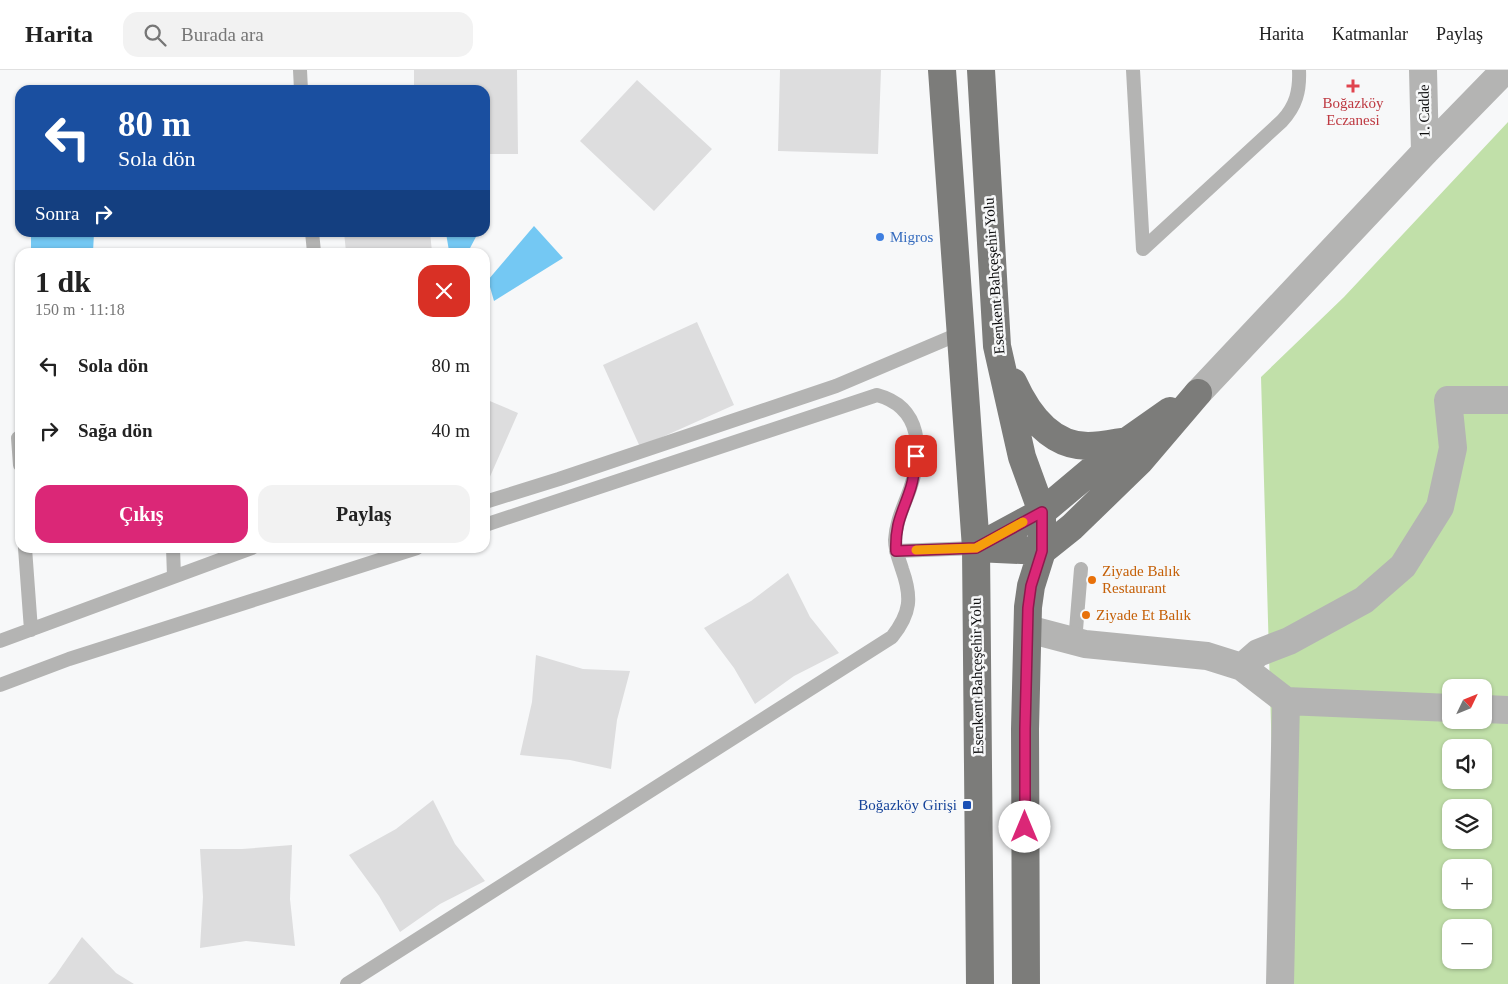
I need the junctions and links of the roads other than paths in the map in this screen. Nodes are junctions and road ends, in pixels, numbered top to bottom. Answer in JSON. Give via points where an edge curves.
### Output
{"nodes":[{"id":1,"x":300,"y":70,"type":"edge"},
{"id":2,"x":942,"y":70,"type":"edge"},
{"id":3,"x":981,"y":70,"type":"edge"},
{"id":4,"x":1133,"y":70,"type":"edge"},
{"id":5,"x":1299,"y":70,"type":"edge"},
{"id":6,"x":1423,"y":70,"type":"edge"},
{"id":7,"x":1505,"y":70,"type":"edge"},
{"id":8,"x":302,"y":85,"type":"edge"},
{"id":9,"x":1425,"y":152,"type":"junction"},
{"id":10,"x":961,"y":333,"type":"junction"},
{"id":11,"x":997,"y":346,"type":"junction"},
{"id":12,"x":1198,"y":393,"type":"junction"},
{"id":13,"x":1508,"y":400,"type":"edge"},
{"id":14,"x":1127,"y":440,"type":"junction"},
{"id":15,"x":490,"y":500,"type":"edge"},
{"id":16,"x":1042,"y":512,"type":"junction"},
{"id":17,"x":490,"y":523,"type":"edge"},
{"id":18,"x":976,"y":548,"type":"junction"},
{"id":19,"x":896,"y":551,"type":"junction"},
{"id":20,"x":1042,"y":551,"type":"junction"},
{"id":21,"x":25,"y":553,"type":"edge"},
{"id":22,"x":173,"y":553,"type":"edge"},
{"id":23,"x":238,"y":553,"type":"edge"},
{"id":24,"x":401,"y":553,"type":"edge"},
{"id":25,"x":1081,"y":569,"type":"dead end"},
{"id":26,"x":174,"y":576,"type":"junction"},
{"id":27,"x":1028,"y":629,"type":"junction"},
{"id":28,"x":31,"y":630,"type":"junction"},
{"id":29,"x":0,"y":641,"type":"edge"},
{"id":30,"x":1075,"y":642,"type":"junction"},
{"id":31,"x":1242,"y":667,"type":"junction"},
{"id":32,"x":0,"y":685,"type":"edge"},
{"id":33,"x":1286,"y":701,"type":"junction"},
{"id":34,"x":1442,"y":708,"type":"edge"},
{"id":35,"x":1492,"y":709,"type":"edge"},
{"id":36,"x":1508,"y":710,"type":"edge"},
{"id":37,"x":347,"y":984,"type":"edge"},
{"id":38,"x":980,"y":984,"type":"edge"},
{"id":39,"x":1026,"y":984,"type":"edge"},
{"id":40,"x":1280,"y":984,"type":"edge"}],
"edges":[{"from":1,"to":8,"type":"lane"},
{"from":2,"to":10,"type":"main road","name":"Esenkent Bahçeşehir Yolu"},
{"from":3,"to":11,"type":"main road","name":"Esenkent Bahçeşehir Yolu"},
{"from":4,"to":5,"type":"lane","via":[[1143,249],[1286,117],[1298,92]]},
{"from":6,"to":9,"type":"street","name":"1. Cadde"},
{"from":7,"to":9,"type":"street"},
{"from":9,"to":12,"type":"street"},
{"from":10,"to":15,"type":"lane","via":[[836,386]]},
{"from":10,"to":18,"type":"main road","name":"Esenkent Bahçeşehir Yolu"},
{"from":11,"to":14,"type":"main road","via":[[1019,396],[1050,434],[1066,442],[1086,446]]},
{"from":11,"to":16,"type":"main road","name":"Esenkent Bahçeşehir Yolu","via":[[1022,457]]},
{"from":12,"to":14,"type":"main road"},
{"from":12,"to":20,"type":"main road","via":[[1140,461]]},
{"from":13,"to":31,"type":"street","via":[[1448,400],[1453,448],[1440,507],[1403,566],[1364,600],[1258,653]]},
{"from":14,"to":16,"type":"main road"},
{"from":16,"to":18,"type":"main road"},
{"from":16,"to":20,"type":"main road","name":"Esenkent Bahçeşehir Yolu"},
{"from":17,"to":19,"type":"lane","via":[[877,395],[901,406],[915,430],[914,472],[896,527]]},
{"from":18,"to":19,"type":"lane"},
{"from":18,"to":20,"type":"main road"},
{"from":18,"to":38,"type":"main road","name":"Esenkent Bahçeşehir Yolu"},
{"from":19,"to":37,"type":"lane","via":[[909,598],[905,618],[892,637]]},
{"from":20,"to":27,"type":"main road","name":"Esenkent Bahçeşehir Yolu","via":[[1031,586]]},
{"from":21,"to":28,"type":"lane"},
{"from":22,"to":26,"type":"lane"},
{"from":23,"to":26,"type":"lane"},
{"from":24,"to":32,"type":"lane","via":[[69,659]]},
{"from":25,"to":30,"type":"lane"},
{"from":26,"to":28,"type":"lane"},
{"from":27,"to":30,"type":"street"},
{"from":27,"to":39,"type":"main road","name":"Esenkent Bahçeşehir Yolu"},
{"from":28,"to":29,"type":"lane"},
{"from":30,"to":31,"type":"street","via":[[1207,656]]},
{"from":31,"to":33,"type":"street"},
{"from":33,"to":34,"type":"street"},
{"from":33,"to":40,"type":"street"},
{"from":35,"to":36,"type":"street"}]}
